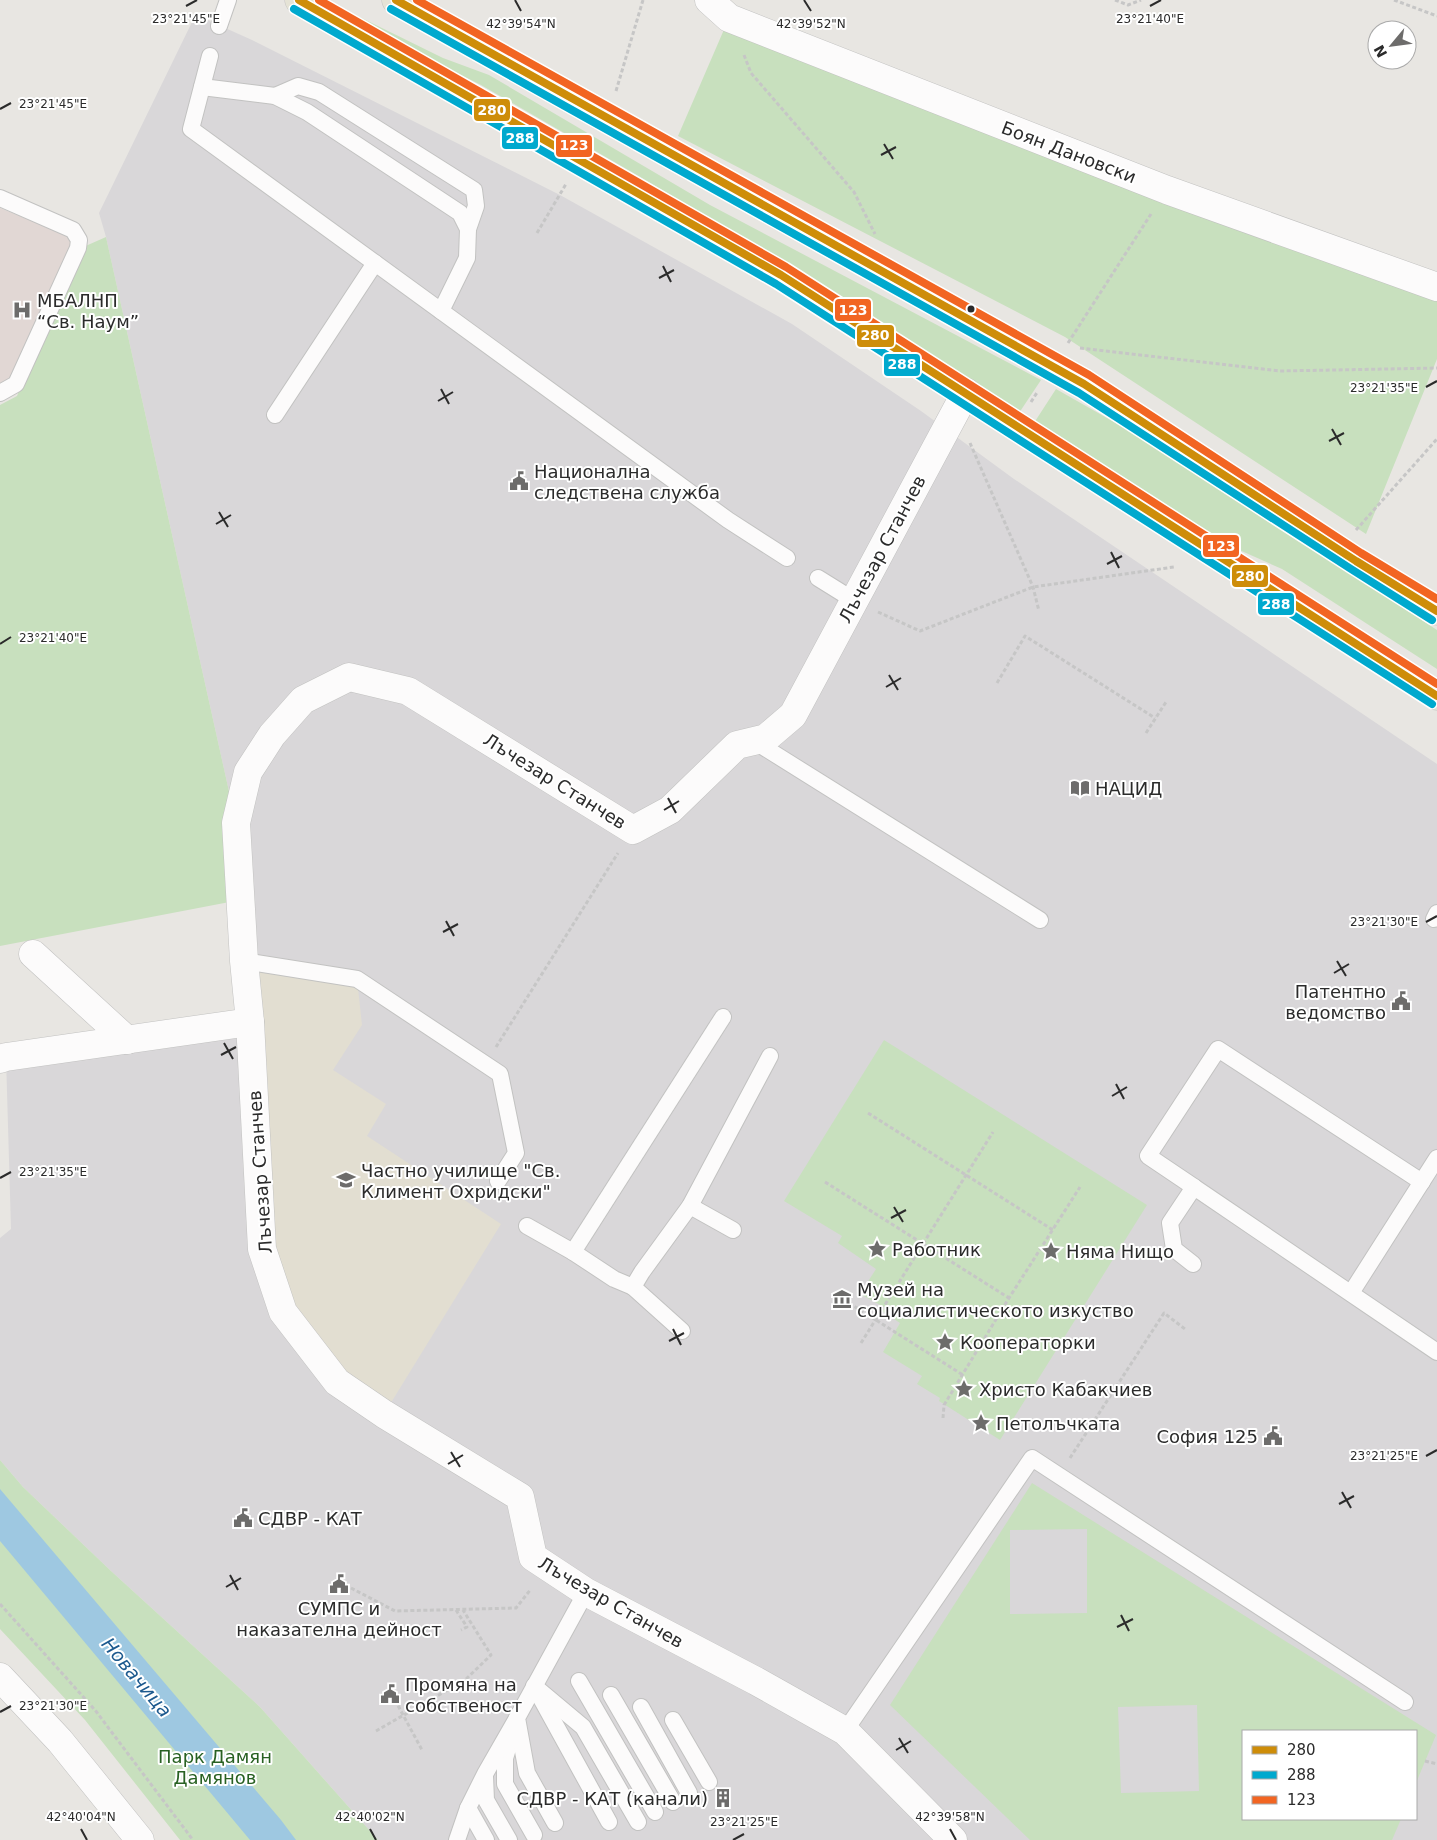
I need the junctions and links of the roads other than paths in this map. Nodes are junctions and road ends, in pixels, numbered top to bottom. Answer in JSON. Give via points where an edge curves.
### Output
{"nodes":[{"id":1,"x":228,"y":0,"type":"edge"},
{"id":2,"x":299,"y":0,"type":"edge"},
{"id":3,"x":396,"y":0,"type":"edge"},
{"id":4,"x":709,"y":0,"type":"edge"},
{"id":5,"x":220,"y":26,"type":"dead end"},
{"id":6,"x":210,"y":56,"type":"dead end"},
{"id":7,"x":202,"y":87,"type":"junction"},
{"id":8,"x":275,"y":96,"type":"junction"},
{"id":9,"x":0,"y":198,"type":"edge"},
{"id":10,"x":468,"y":229,"type":"junction"},
{"id":11,"x":375,"y":263,"type":"junction"},
{"id":12,"x":1437,"y":287,"type":"edge"},
{"id":13,"x":441,"y":311,"type":"junction"},
{"id":14,"x":0,"y":394,"type":"edge"},
{"id":15,"x":961,"y":401,"type":"junction"},
{"id":16,"x":275,"y":415,"type":"dead end"},
{"id":17,"x":787,"y":558,"type":"dead end"},
{"id":18,"x":818,"y":578,"type":"dead end"},
{"id":19,"x":854,"y":602,"type":"junction"},
{"id":20,"x":1437,"y":611,"type":"edge"},
{"id":21,"x":1437,"y":696,"type":"edge"},
{"id":22,"x":754,"y":741,"type":"junction"},
{"id":23,"x":1040,"y":920,"type":"dead end"},
{"id":24,"x":33,"y":954,"type":"dead end"},
{"id":25,"x":244,"y":962,"type":"junction"},
{"id":26,"x":723,"y":1017,"type":"dead end"},
{"id":27,"x":250,"y":1022,"type":"junction"},
{"id":28,"x":127,"y":1040,"type":"junction"},
{"id":29,"x":770,"y":1056,"type":"dead end"},
{"id":30,"x":0,"y":1059,"type":"edge"},
{"id":31,"x":1437,"y":1158,"type":"edge"},
{"id":32,"x":498,"y":1181,"type":"dead end"},
{"id":33,"x":1422,"y":1182,"type":"junction"},
{"id":34,"x":1194,"y":1187,"type":"junction"},
{"id":35,"x":690,"y":1206,"type":"junction"},
{"id":36,"x":527,"y":1226,"type":"dead end"},
{"id":37,"x":732,"y":1230,"type":"dead end"},
{"id":38,"x":573,"y":1252,"type":"junction"},
{"id":39,"x":1193,"y":1264,"type":"dead end"},
{"id":40,"x":633,"y":1287,"type":"junction"},
{"id":41,"x":1351,"y":1293,"type":"junction"},
{"id":42,"x":682,"y":1330,"type":"dead end"},
{"id":43,"x":1437,"y":1352,"type":"edge"},
{"id":44,"x":586,"y":1592,"type":"junction"},
{"id":45,"x":0,"y":1677,"type":"edge"},
{"id":46,"x":579,"y":1681,"type":"dead end"},
{"id":47,"x":534,"y":1686,"type":"junction"},
{"id":48,"x":611,"y":1695,"type":"dead end"},
{"id":49,"x":1405,"y":1702,"type":"dead end"},
{"id":50,"x":641,"y":1707,"type":"dead end"},
{"id":51,"x":517,"y":1718,"type":"junction"},
{"id":52,"x":673,"y":1720,"type":"dead end"},
{"id":53,"x":846,"y":1731,"type":"junction"},
{"id":54,"x":485,"y":1774,"type":"junction"},
{"id":55,"x":709,"y":1782,"type":"dead end"},
{"id":56,"x":688,"y":1793,"type":"dead end"},
{"id":57,"x":672,"y":1802,"type":"dead end"},
{"id":58,"x":468,"y":1808,"type":"junction"},
{"id":59,"x":655,"y":1812,"type":"dead end"},
{"id":60,"x":609,"y":1822,"type":"dead end"},
{"id":61,"x":638,"y":1822,"type":"dead end"},
{"id":62,"x":555,"y":1823,"type":"dead end"},
{"id":63,"x":534,"y":1835,"type":"dead end"},
{"id":64,"x":140,"y":1840,"type":"edge"},
{"id":65,"x":457,"y":1840,"type":"edge"},
{"id":66,"x":486,"y":1840,"type":"edge"},
{"id":67,"x":509,"y":1840,"type":"edge"},
{"id":68,"x":953,"y":1840,"type":"edge"}],
"edges":[{"from":1,"to":5,"type":"lane"},
{"from":2,"to":15,"type":"main road","via":[[781,275]]},
{"from":3,"to":20,"type":"main road","via":[[1084,384]]},
{"from":4,"to":12,"type":"street","name":"Боян Дановски","via":[[729,18],[1166,190]]},
{"from":6,"to":7,"type":"lane"},
{"from":7,"to":8,"type":"lane"},
{"from":7,"to":11,"type":"lane","via":[[191,129]]},
{"from":8,"to":10,"type":"lane","via":[[307,112],[460,214]]},
{"from":8,"to":10,"type":"lane","via":[[298,86],[319,92],[474,190],[476,206]]},
{"from":9,"to":14,"type":"lane","via":[[73,230],[79,240],[16,384]]},
{"from":10,"to":13,"type":"lane","via":[[467,258]]},
{"from":11,"to":13,"type":"lane"},
{"from":11,"to":16,"type":"lane"},
{"from":13,"to":17,"type":"lane","via":[[728,520]]},
{"from":15,"to":19,"type":"street","name":"Лъчезар Станчев"},
{"from":15,"to":21,"type":"main road"},
{"from":18,"to":19,"type":"lane"},
{"from":19,"to":22,"type":"street","name":"Лъчезар Станчев","via":[[793,716],[766,738]]},
{"from":22,"to":23,"type":"lane"},
{"from":22,"to":25,"type":"street","name":"Лъчезар Станчев","via":[[737,745],[670,810],[633,830],[408,691],[349,677],[303,700],[272,735],[248,772],[236,823]]},
{"from":24,"to":28,"type":"street"},
{"from":25,"to":27,"type":"street","name":"Лъчезар Станчев"},
{"from":25,"to":32,"type":"lane","via":[[358,979],[500,1074],[516,1153]]},
{"from":26,"to":38,"type":"lane"},
{"from":27,"to":28,"type":"street"},
{"from":27,"to":44,"type":"street","name":"Лъчезар Станчев","via":[[262,1249],[283,1312],[337,1382],[520,1497],[532,1557]]},
{"from":28,"to":30,"type":"street"},
{"from":29,"to":35,"type":"lane"},
{"from":31,"to":33,"type":"lane"},
{"from":33,"to":34,"type":"lane","via":[[1218,1049],[1148,1156]]},
{"from":33,"to":41,"type":"lane"},
{"from":34,"to":39,"type":"lane","via":[[1170,1223],[1174,1249]]},
{"from":34,"to":41,"type":"lane"},
{"from":35,"to":37,"type":"lane"},
{"from":35,"to":40,"type":"lane"},
{"from":36,"to":38,"type":"lane"},
{"from":38,"to":40,"type":"lane"},
{"from":40,"to":42,"type":"lane"},
{"from":41,"to":43,"type":"lane"},
{"from":44,"to":47,"type":"lane"},
{"from":44,"to":53,"type":"street","name":"Лъчезар Станчев"},
{"from":45,"to":64,"type":"street","via":[[60,1742]]},
{"from":46,"to":59,"type":"lane"},
{"from":47,"to":51,"type":"lane"},
{"from":47,"to":60,"type":"lane"},
{"from":47,"to":61,"type":"lane","via":[[583,1727]]},
{"from":48,"to":57,"type":"lane"},
{"from":49,"to":53,"type":"lane","via":[[1032,1458]]},
{"from":50,"to":56,"type":"lane"},
{"from":51,"to":54,"type":"lane"},
{"from":51,"to":62,"type":"lane","via":[[527,1773]]},
{"from":51,"to":63,"type":"lane","via":[[505,1758],[505,1784]]},
{"from":52,"to":55,"type":"lane"},
{"from":53,"to":68,"type":"street","name":"Лъчезар Станчев"},
{"from":54,"to":58,"type":"lane"},
{"from":54,"to":67,"type":"lane","via":[[486,1800]]},
{"from":58,"to":65,"type":"lane"},
{"from":58,"to":66,"type":"lane"}]}
